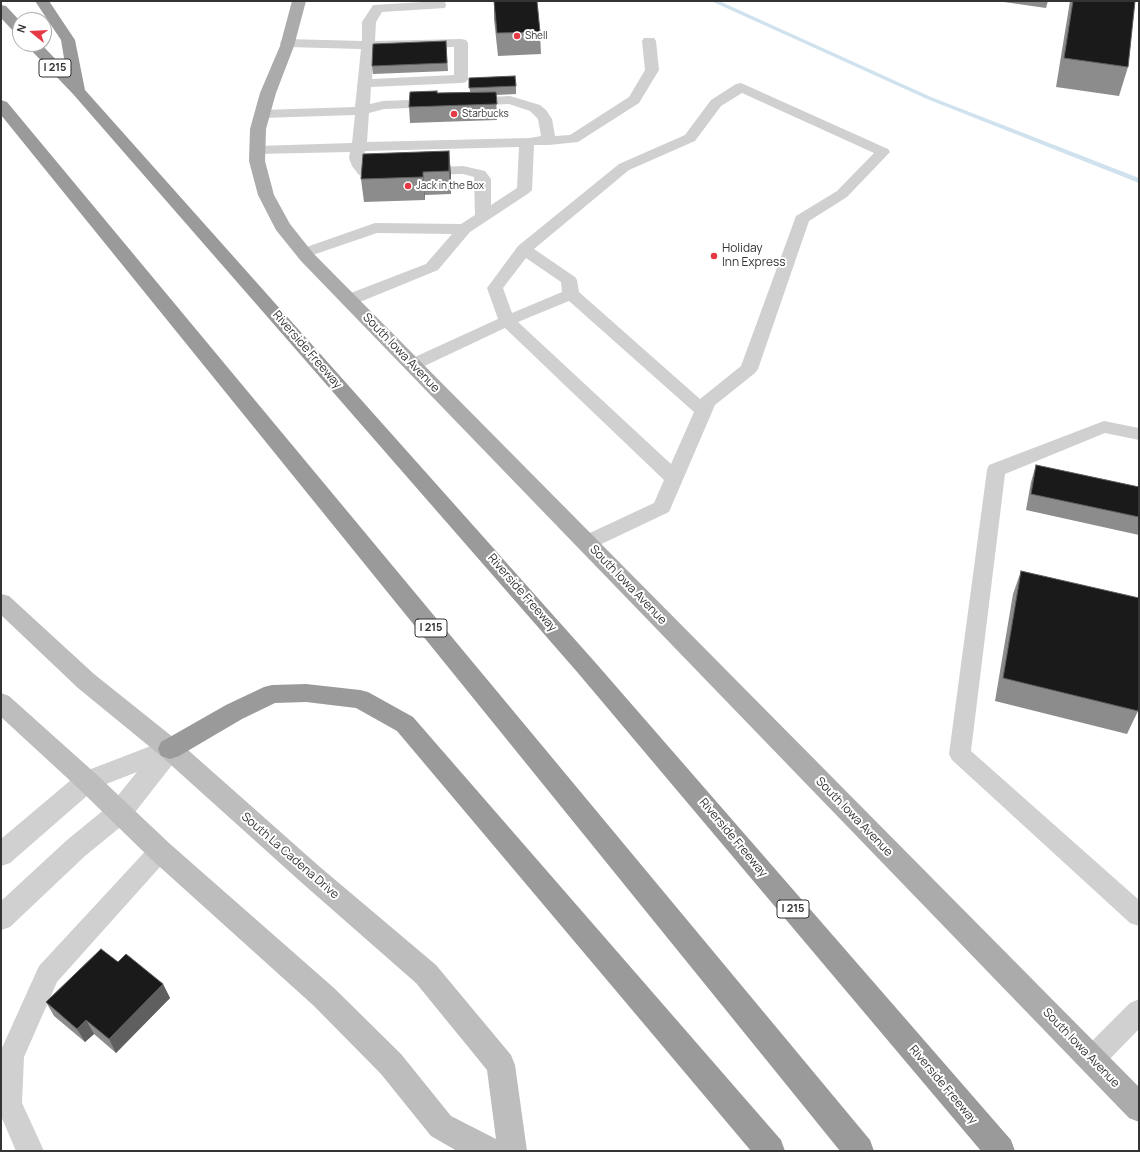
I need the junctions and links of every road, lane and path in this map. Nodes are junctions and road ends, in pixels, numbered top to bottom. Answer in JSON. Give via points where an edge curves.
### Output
{"nodes":[{"id":1,"x":42,"y":1,"type":"edge"},
{"id":2,"x":298,"y":3,"type":"edge"},
{"id":3,"x":440,"y":6,"type":"dead end"},
{"id":4,"x":1,"y":10,"type":"edge"},
{"id":5,"x":12,"y":22,"type":"edge"},
{"id":6,"x":649,"y":41,"type":"dead end"},
{"id":7,"x":287,"y":43,"type":"junction"},
{"id":8,"x":368,"y":45,"type":"junction"},
{"id":9,"x":41,"y":52,"type":"edge"},
{"id":10,"x":365,"y":83,"type":"junction"},
{"id":11,"x":78,"y":91,"type":"junction"},
{"id":12,"x":1,"y":105,"type":"edge"},
{"id":13,"x":362,"y":111,"type":"junction"},
{"id":14,"x":262,"y":114,"type":"junction"},
{"id":15,"x":549,"y":140,"type":"junction"},
{"id":16,"x":527,"y":142,"type":"junction"},
{"id":17,"x":359,"y":147,"type":"junction"},
{"id":18,"x":257,"y":150,"type":"junction"},
{"id":19,"x":483,"y":216,"type":"junction"},
{"id":20,"x":464,"y":230,"type":"junction"},
{"id":21,"x":524,"y":249,"type":"junction"},
{"id":22,"x":304,"y":253,"type":"junction"},
{"id":23,"x":571,"y":294,"type":"junction"},
{"id":24,"x":349,"y":300,"type":"junction"},
{"id":25,"x":507,"y":321,"type":"junction"},
{"id":26,"x":412,"y":365,"type":"junction"},
{"id":27,"x":703,"y":412,"type":"junction"},
{"id":28,"x":1139,"y":434,"type":"edge"},
{"id":29,"x":674,"y":478,"type":"junction"},
{"id":30,"x":586,"y":543,"type":"junction"},
{"id":31,"x":1,"y":602,"type":"edge"},
{"id":32,"x":1,"y":703,"type":"edge"},
{"id":33,"x":170,"y":749,"type":"junction"},
{"id":34,"x":87,"y":781,"type":"junction"},
{"id":35,"x":120,"y":812,"type":"junction"},
{"id":36,"x":160,"y":851,"type":"junction"},
{"id":37,"x":1,"y":855,"type":"edge"},
{"id":38,"x":1139,"y":915,"type":"edge"},
{"id":39,"x":1,"y":918,"type":"edge"},
{"id":40,"x":1139,"y":1011,"type":"edge"},
{"id":41,"x":1092,"y":1059,"type":"junction"},
{"id":42,"x":1139,"y":1108,"type":"edge"},
{"id":43,"x":30,"y":1151,"type":"edge"},
{"id":44,"x":487,"y":1151,"type":"edge"},
{"id":45,"x":512,"y":1151,"type":"edge"},
{"id":46,"x":770,"y":1151,"type":"edge"},
{"id":47,"x":859,"y":1151,"type":"edge"},
{"id":48,"x":1000,"y":1151,"type":"edge"}],
"edges":[{"from":1,"to":11,"type":"highway","via":[[68,40]]},
{"from":2,"to":7,"type":"main road","name":"South Iowa Avenue"},
{"from":3,"to":8,"type":"lane","via":[[378,8],[369,22]]},
{"from":4,"to":5,"type":"highway"},
{"from":6,"to":15,"type":"lane","via":[[652,70],[634,100],[573,139]]},
{"from":7,"to":8,"type":"lane"},
{"from":7,"to":14,"type":"main road","name":"South Iowa Avenue"},
{"from":8,"to":10,"type":"lane"},
{"from":8,"to":10,"type":"lane","via":[[461,43],[461,79]]},
{"from":9,"to":11,"type":"highway","name":"Riverside Freeway","number":"I 215"},
{"from":10,"to":13,"type":"lane"},
{"from":11,"to":48,"type":"highway","name":"Riverside Freeway","number":"I 215","via":[[586,666]]},
{"from":12,"to":47,"type":"highway","number":"I 215"},
{"from":13,"to":14,"type":"lane"},
{"from":13,"to":15,"type":"lane","via":[[383,105],[510,100],[528,105],[541,113],[545,119]]},
{"from":13,"to":17,"type":"lane"},
{"from":14,"to":18,"type":"main road","name":"South Iowa Avenue"},
{"from":15,"to":16,"type":"lane"},
{"from":16,"to":17,"type":"lane"},
{"from":16,"to":19,"type":"lane","via":[[524,190]]},
{"from":17,"to":18,"type":"lane"},
{"from":17,"to":19,"type":"lane","via":[[356,158],[364,172],[463,170],[480,174],[483,179]]},
{"from":18,"to":22,"type":"main road","name":"South Iowa Avenue","via":[[257,161],[266,195],[282,226]]},
{"from":19,"to":20,"type":"lane"},
{"from":20,"to":22,"type":"lane","via":[[375,228]]},
{"from":20,"to":24,"type":"lane","via":[[432,267]]},
{"from":21,"to":23,"type":"lane","via":[[569,280]]},
{"from":21,"to":25,"type":"lane","via":[[495,288]]},
{"from":21,"to":27,"type":"lane","via":[[624,167],[690,138],[716,103],[741,87],[883,152],[842,194],[802,219],[749,369],[707,402]]},
{"from":22,"to":24,"type":"main road","name":"South Iowa Avenue"},
{"from":23,"to":25,"type":"lane"},
{"from":23,"to":27,"type":"lane"},
{"from":24,"to":26,"type":"main road","name":"South Iowa Avenue"},
{"from":25,"to":26,"type":"lane"},
{"from":25,"to":29,"type":"lane"},
{"from":26,"to":30,"type":"main road","name":"South Iowa Avenue"},
{"from":27,"to":29,"type":"lane"},
{"from":28,"to":38,"type":"lane","via":[[1104,427],[996,470],[960,754]]},
{"from":29,"to":30,"type":"lane","via":[[662,507]]},
{"from":30,"to":41,"type":"main road","name":"South Iowa Avenue"},
{"from":31,"to":33,"type":"main road","name":"South La Cadena Drive","via":[[86,681]]},
{"from":32,"to":34,"type":"main road"},
{"from":33,"to":34,"type":"street"},
{"from":33,"to":35,"type":"street"},
{"from":33,"to":45,"type":"main road","name":"South La Cadena Drive","via":[[426,974],[501,1065]]},
{"from":33,"to":46,"type":"highway","via":[[234,712],[272,694],[306,693],[360,699],[405,724]]},
{"from":34,"to":35,"type":"main road"},
{"from":34,"to":37,"type":"street"},
{"from":35,"to":36,"type":"main road"},
{"from":35,"to":39,"type":"street","via":[[76,848]]},
{"from":36,"to":43,"type":"lane","via":[[48,974],[11,1057],[8,1104]]},
{"from":36,"to":44,"type":"main road","via":[[324,997],[391,1064],[441,1126]]},
{"from":40,"to":41,"type":"lane"},
{"from":41,"to":42,"type":"main road","name":"South Iowa Avenue"}]}
